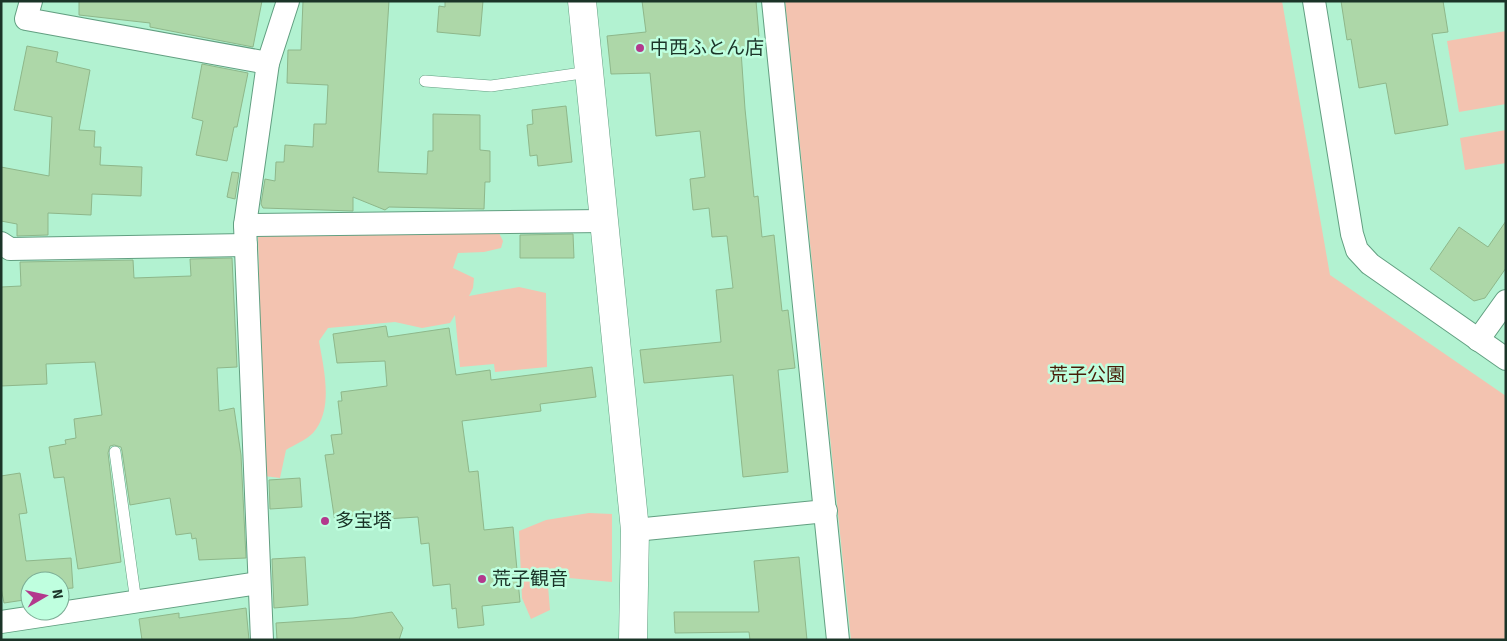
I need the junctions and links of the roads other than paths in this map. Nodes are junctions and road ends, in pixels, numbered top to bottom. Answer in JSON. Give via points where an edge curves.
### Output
{"nodes":[{"id":1,"x":31,"y":1,"type":"edge"},
{"id":2,"x":288,"y":1,"type":"edge"},
{"id":3,"x":582,"y":1,"type":"edge"},
{"id":4,"x":773,"y":1,"type":"edge"},
{"id":5,"x":1314,"y":1,"type":"edge"},
{"id":6,"x":268,"y":63,"type":"junction"},
{"id":7,"x":589,"y":72,"type":"junction"},
{"id":8,"x":424,"y":81,"type":"dead end"},
{"id":9,"x":604,"y":221,"type":"junction"},
{"id":10,"x":246,"y":235,"type":"junction"},
{"id":11,"x":1,"y":243,"type":"edge"},
{"id":12,"x":1506,"y":301,"type":"edge"},
{"id":13,"x":1478,"y":340,"type":"junction"},
{"id":14,"x":1506,"y":359,"type":"edge"},
{"id":15,"x":115,"y":452,"type":"dead end"},
{"id":16,"x":826,"y":511,"type":"junction"},
{"id":17,"x":634,"y":530,"type":"junction"},
{"id":18,"x":258,"y":583,"type":"junction"},
{"id":19,"x":136,"y":602,"type":"junction"},
{"id":20,"x":1,"y":622,"type":"edge"},
{"id":21,"x":262,"y":640,"type":"edge"},
{"id":22,"x":633,"y":640,"type":"edge"},
{"id":23,"x":838,"y":640,"type":"edge"}],
"edges":[{"from":1,"to":6,"type":"street","via":[[26,19]]},
{"from":2,"to":6,"type":"street"},
{"from":3,"to":7,"type":"street"},
{"from":4,"to":16,"type":"street"},
{"from":5,"to":13,"type":"street","via":[[1357,250],[1370,264]]},
{"from":6,"to":10,"type":"street"},
{"from":7,"to":8,"type":"lane","via":[[491,86]]},
{"from":7,"to":9,"type":"street"},
{"from":9,"to":10,"type":"street"},
{"from":9,"to":17,"type":"street"},
{"from":10,"to":11,"type":"street","via":[[10,249]]},
{"from":10,"to":18,"type":"street"},
{"from":12,"to":13,"type":"street"},
{"from":13,"to":14,"type":"street"},
{"from":15,"to":19,"type":"lane"},
{"from":16,"to":17,"type":"street"},
{"from":16,"to":23,"type":"street"},
{"from":17,"to":22,"type":"street"},
{"from":18,"to":19,"type":"street"},
{"from":18,"to":21,"type":"street"},
{"from":19,"to":20,"type":"street"}]}
